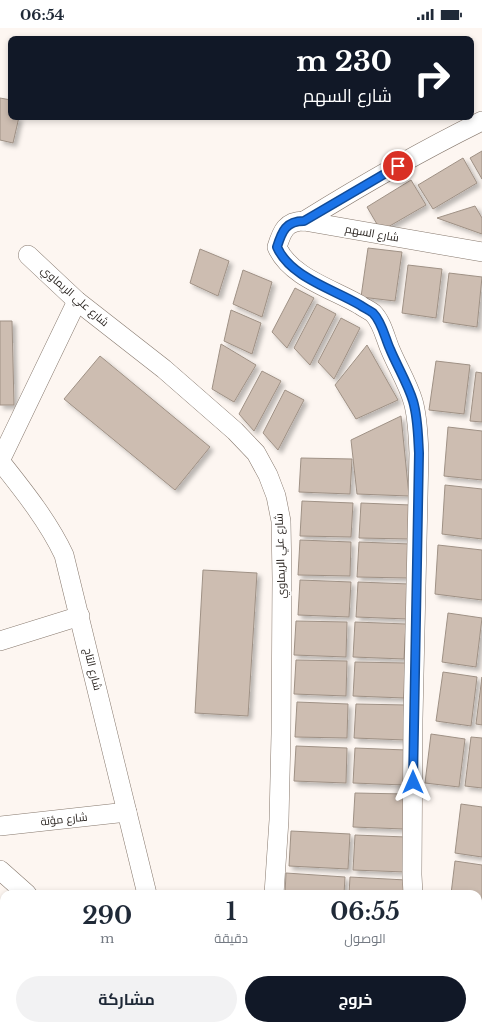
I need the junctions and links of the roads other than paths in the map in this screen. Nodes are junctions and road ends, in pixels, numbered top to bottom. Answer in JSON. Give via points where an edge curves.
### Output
{"nodes":[{"id":1,"x":482,"y":121,"type":"edge"},
{"id":2,"x":304,"y":221,"type":"junction"},
{"id":3,"x":482,"y":252,"type":"edge"},
{"id":4,"x":28,"y":255,"type":"dead end"},
{"id":5,"x":77,"y":301,"type":"junction"},
{"id":6,"x":0,"y":461,"type":"edge"},
{"id":7,"x":80,"y":616,"type":"junction"},
{"id":8,"x":0,"y":641,"type":"edge"},
{"id":9,"x":127,"y":812,"type":"junction"},
{"id":10,"x":0,"y":826,"type":"edge"},
{"id":11,"x":0,"y":870,"type":"edge"},
{"id":12,"x":22,"y":890,"type":"edge"},
{"id":13,"x":145,"y":890,"type":"edge"},
{"id":14,"x":274,"y":890,"type":"edge"},
{"id":15,"x":413,"y":890,"type":"edge"}],
"edges":[{"from":1,"to":2,"type":"street"},
{"from":2,"to":3,"type":"street","name":"شارع السهم"},
{"from":2,"to":15,"type":"street","via":[[289,224],[283,232],[277,247],[281,257],[295,270],[373,314],[383,330],[413,401],[418,427]]},
{"from":4,"to":5,"type":"street","name":"شارع علي الريماوي"},
{"from":5,"to":6,"type":"street"},
{"from":5,"to":14,"type":"street","name":"شارع علي الريماوي","via":[[164,369],[236,431],[256,453],[276,496],[281,521],[281,726]]},
{"from":6,"to":7,"type":"street","name":"شارع التاج","via":[[33,504],[59,545],[68,567]]},
{"from":7,"to":8,"type":"street"},
{"from":7,"to":9,"type":"street","name":"شارع التاج"},
{"from":9,"to":10,"type":"street","name":"شارع مؤتة"},
{"from":9,"to":13,"type":"street","name":"شارع التاج"},
{"from":11,"to":12,"type":"street"}]}
